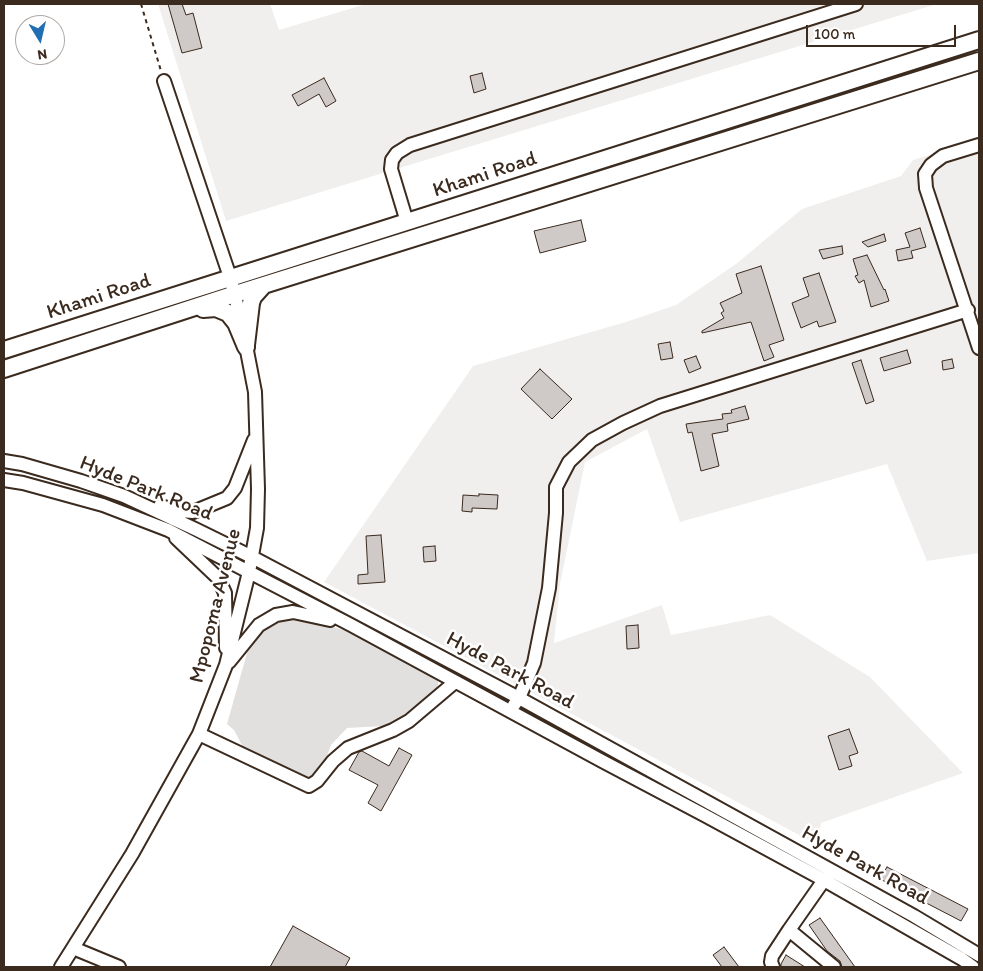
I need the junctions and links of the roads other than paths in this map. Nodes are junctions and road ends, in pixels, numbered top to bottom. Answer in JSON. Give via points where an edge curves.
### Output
{"nodes":[{"id":1,"x":856,"y":4,"type":"edge"},
{"id":2,"x":979,"y":40,"type":"edge"},
{"id":3,"x":979,"y":61,"type":"edge"},
{"id":4,"x":164,"y":81,"type":"road end"},
{"id":5,"x":979,"y":145,"type":"edge"},
{"id":6,"x":407,"y":222,"type":"junction"},
{"id":7,"x":230,"y":277,"type":"junction"},
{"id":8,"x":262,"y":287,"type":"junction"},
{"id":9,"x":235,"y":294,"type":"junction"},
{"id":10,"x":189,"y":310,"type":"junction"},
{"id":11,"x":968,"y":310,"type":"junction"},
{"id":12,"x":246,"y":347,"type":"junction"},
{"id":13,"x":979,"y":348,"type":"edge"},
{"id":14,"x":4,"y":350,"type":"edge"},
{"id":15,"x":4,"y":369,"type":"edge"},
{"id":16,"x":256,"y":434,"type":"junction"},
{"id":17,"x":4,"y":461,"type":"edge"},
{"id":18,"x":4,"y":480,"type":"edge"},
{"id":19,"x":124,"y":496,"type":"junction"},
{"id":20,"x":168,"y":530,"type":"junction"},
{"id":21,"x":252,"y":557,"type":"junction"},
{"id":22,"x":249,"y":572,"type":"junction"},
{"id":23,"x":351,"y":625,"type":"junction"},
{"id":24,"x":226,"y":666,"type":"junction"},
{"id":25,"x":455,"y":682,"type":"junction"},
{"id":26,"x":519,"y":698,"type":"junction"},
{"id":27,"x":510,"y":711,"type":"junction"},
{"id":28,"x":200,"y":734,"type":"junction"},
{"id":29,"x":824,"y":880,"type":"junction"},
{"id":30,"x":789,"y":930,"type":"junction"},
{"id":31,"x":73,"y":948,"type":"junction"},
{"id":32,"x":979,"y":955,"type":"edge"},
{"id":33,"x":959,"y":963,"type":"edge"},
{"id":34,"x":61,"y":967,"type":"edge"},
{"id":35,"x":119,"y":967,"type":"edge"},
{"id":36,"x":773,"y":967,"type":"edge"},
{"id":37,"x":834,"y":967,"type":"edge"},
{"id":38,"x":973,"y":967,"type":"edge"}],
"edges":[{"from":1,"to":6,"type":"street","via":[[410,145],[397,153],[390,169]]},
{"from":2,"to":6,"type":"main road","name":"Khami Road"},
{"from":3,"to":8,"type":"main road","name":"Khami Road"},
{"from":4,"to":7,"type":"street","name":"Mpopoma Avenue"},
{"from":5,"to":11,"type":"street","via":[[943,156],[931,165],[926,174],[926,188]]},
{"from":6,"to":7,"type":"main road","name":"Khami Road"},
{"from":7,"to":9,"type":"street","name":"Mpopoma Avenue"},
{"from":7,"to":14,"type":"main road","name":"Khami Road"},
{"from":8,"to":9,"type":"main road","name":"Khami Road"},
{"from":8,"to":12,"type":"main road","via":[[250,303]]},
{"from":9,"to":10,"type":"main road","name":"Khami Road"},
{"from":9,"to":12,"type":"street","name":"Mpopoma Avenue"},
{"from":10,"to":12,"type":"main road","via":[[223,310],[236,323]]},
{"from":10,"to":15,"type":"main road"},
{"from":11,"to":13,"type":"street"},
{"from":11,"to":26,"type":"street","via":[[660,406],[592,440],[569,462],[556,487],[549,588],[534,662]]},
{"from":12,"to":16,"type":"street","name":"Mpopoma Avenue","via":[[255,392]]},
{"from":16,"to":19,"type":"street","via":[[235,488],[227,498],[193,512]]},
{"from":16,"to":21,"type":"street","name":"Mpopoma Avenue","via":[[258,528]]},
{"from":17,"to":19,"type":"street","name":"Hyde Park Road"},
{"from":18,"to":20,"type":"street","name":"Hyde Park Road","via":[[102,505]]},
{"from":19,"to":21,"type":"street","name":"Hyde Park Road"},
{"from":20,"to":22,"type":"street","name":"Hyde Park Road"},
{"from":20,"to":24,"type":"street","via":[[218,578],[225,593]]},
{"from":21,"to":22,"type":"street","name":"Mpopoma Avenue"},
{"from":21,"to":26,"type":"street","name":"Hyde Park Road"},
{"from":22,"to":23,"type":"street","name":"Hyde Park Road"},
{"from":22,"to":24,"type":"street","name":"Mpopoma Avenue"},
{"from":23,"to":24,"type":"street","via":[[294,612],[276,615],[258,625]]},
{"from":23,"to":25,"type":"street","name":"Hyde Park Road"},
{"from":24,"to":28,"type":"street","name":"Mpopoma Avenue"},
{"from":25,"to":27,"type":"street","name":"Hyde Park Road"},
{"from":25,"to":28,"type":"street","via":[[409,721],[348,748],[309,786]]},
{"from":26,"to":27,"type":"street"},
{"from":26,"to":32,"type":"street","name":"Hyde Park Road"},
{"from":27,"to":29,"type":"street","name":"Hyde Park Road"},
{"from":28,"to":31,"type":"street","name":"Mpopoma Avenue","via":[[132,854]]},
{"from":29,"to":30,"type":"street"},
{"from":29,"to":33,"type":"street","name":"Hyde Park Road"},
{"from":30,"to":36,"type":"street","via":[[772,956]]},
{"from":30,"to":37,"type":"street"},
{"from":31,"to":34,"type":"street","name":"Mpopoma Avenue"},
{"from":31,"to":35,"type":"street"},
{"from":33,"to":38,"type":"street","name":"Hyde Park Road"}]}
